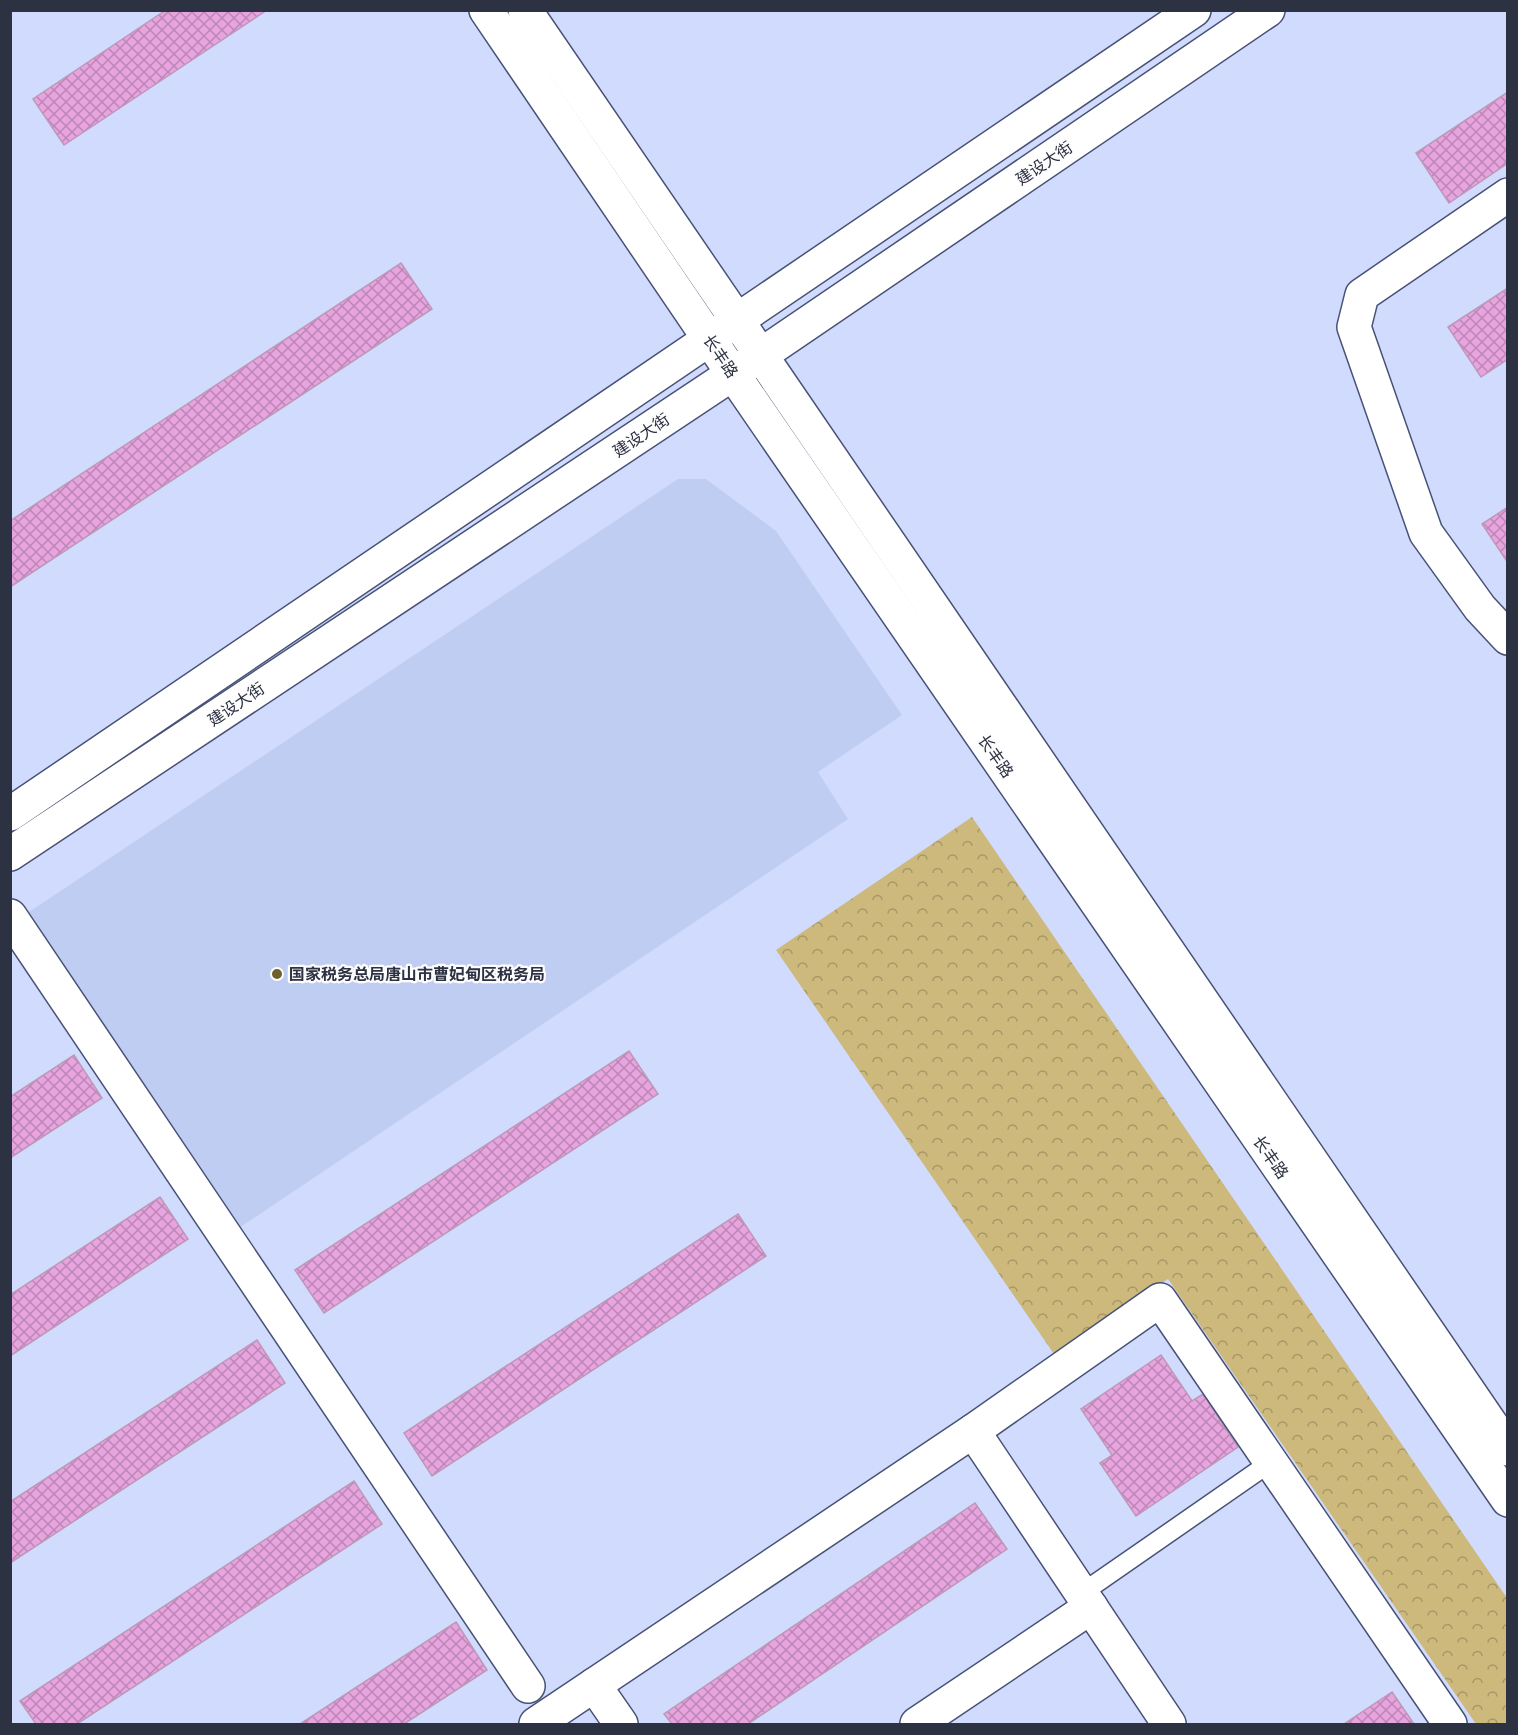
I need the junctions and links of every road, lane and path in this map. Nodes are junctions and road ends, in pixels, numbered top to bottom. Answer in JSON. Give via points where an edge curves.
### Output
{"nodes":[{"id":1,"x":486,"y":10,"type":"edge"},
{"id":2,"x":525,"y":10,"type":"edge"},
{"id":3,"x":1194,"y":10,"type":"edge"},
{"id":4,"x":1268,"y":10,"type":"edge"},
{"id":5,"x":1508,"y":195,"type":"edge"},
{"id":6,"x":737,"y":322,"type":"junction"},
{"id":7,"x":710,"y":340,"type":"junction"},
{"id":8,"x":761,"y":356,"type":"junction"},
{"id":9,"x":733,"y":374,"type":"junction"},
{"id":10,"x":1508,"y":638,"type":"edge"},
{"id":11,"x":10,"y":814,"type":"edge"},
{"id":12,"x":10,"y":854,"type":"edge"},
{"id":13,"x":10,"y":916,"type":"edge"},
{"id":14,"x":973,"y":1431,"type":"junction"},
{"id":15,"x":1508,"y":1449,"type":"edge"},
{"id":16,"x":1271,"y":1462,"type":"junction"},
{"id":17,"x":1508,"y":1500,"type":"edge"},
{"id":18,"x":1087,"y":1600,"type":"junction"},
{"id":19,"x":594,"y":1685,"type":"junction"},
{"id":20,"x":528,"y":1686,"type":"dead end"},
{"id":21,"x":536,"y":1725,"type":"edge"},
{"id":22,"x":621,"y":1725,"type":"edge"},
{"id":23,"x":917,"y":1725,"type":"edge"},
{"id":24,"x":1169,"y":1725,"type":"edge"},
{"id":25,"x":1450,"y":1725,"type":"edge"}],
"edges":[{"from":1,"to":7,"type":"main road","name":"长丰路"},
{"from":2,"to":6,"type":"main road"},
{"from":3,"to":6,"type":"main road"},
{"from":4,"to":8,"type":"main road","name":"建设大街"},
{"from":5,"to":10,"type":"main road","via":[[1362,294],[1354,327],[1426,533],[1480,608]]},
{"from":6,"to":7,"type":"main road"},
{"from":6,"to":8,"type":"main road"},
{"from":7,"to":9,"type":"main road","name":"长丰路"},
{"from":7,"to":11,"type":"main road"},
{"from":8,"to":9,"type":"main road","name":"建设大街"},
{"from":8,"to":15,"type":"main road"},
{"from":9,"to":12,"type":"main road","name":"建设大街"},
{"from":9,"to":17,"type":"main road","name":"长丰路"},
{"from":13,"to":20,"type":"main road"},
{"from":14,"to":16,"type":"main road","via":[[1160,1300]]},
{"from":14,"to":18,"type":"main road"},
{"from":14,"to":19,"type":"main road"},
{"from":16,"to":18,"type":"lane"},
{"from":16,"to":25,"type":"main road"},
{"from":18,"to":23,"type":"main road"},
{"from":18,"to":24,"type":"main road"},
{"from":19,"to":21,"type":"main road"},
{"from":19,"to":22,"type":"main road"}]}
